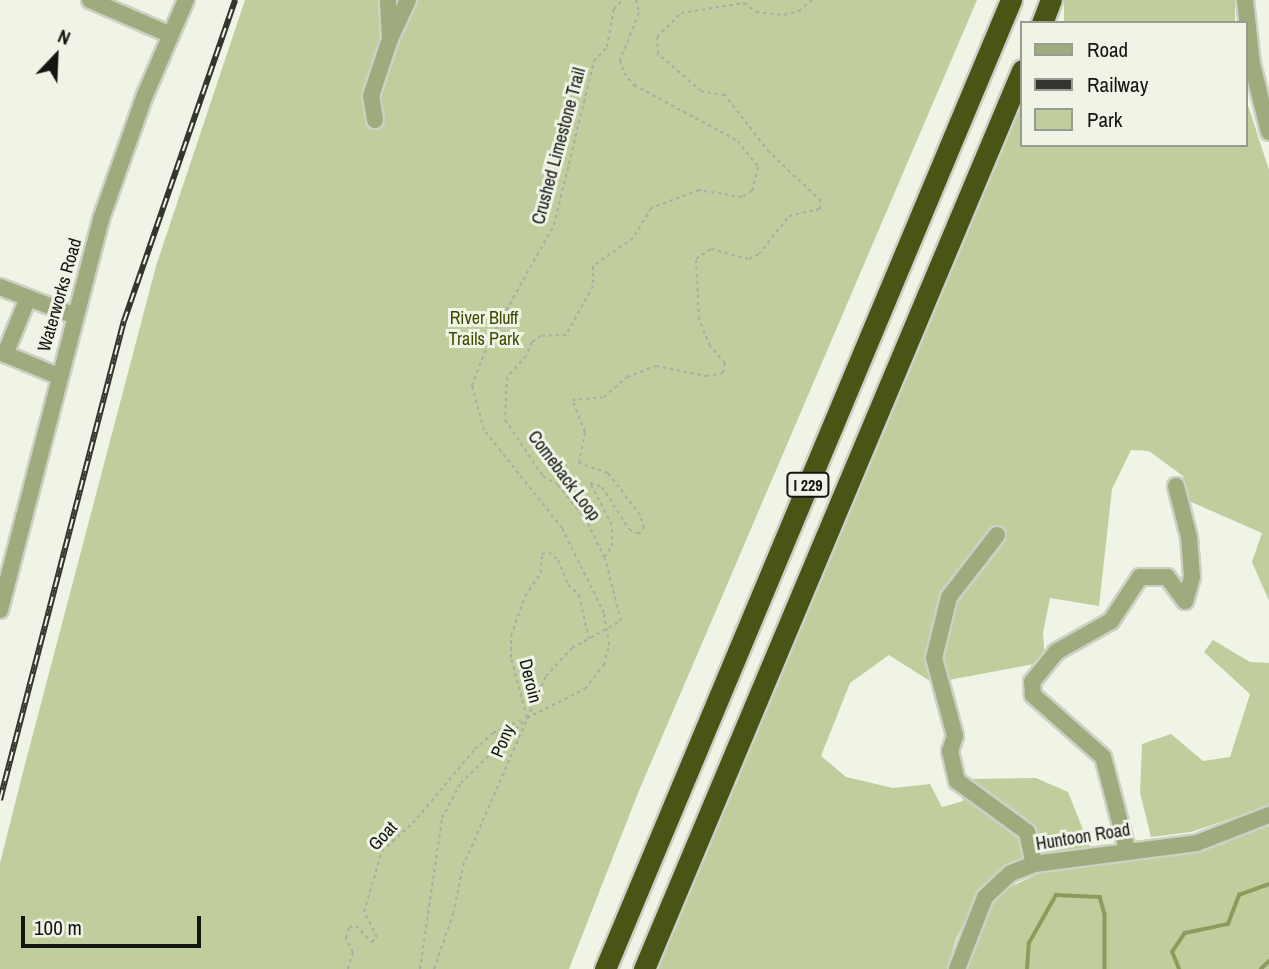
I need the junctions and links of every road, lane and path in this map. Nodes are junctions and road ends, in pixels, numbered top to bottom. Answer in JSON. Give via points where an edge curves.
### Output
{"nodes":[{"id":1,"x":90,"y":0,"type":"edge"},
{"id":2,"x":186,"y":0,"type":"edge"},
{"id":3,"x":388,"y":0,"type":"edge"},
{"id":4,"x":408,"y":0,"type":"edge"},
{"id":5,"x":622,"y":0,"type":"edge"},
{"id":6,"x":636,"y":0,"type":"edge"},
{"id":7,"x":811,"y":0,"type":"edge"},
{"id":8,"x":1011,"y":0,"type":"edge"},
{"id":9,"x":1051,"y":0,"type":"edge"},
{"id":10,"x":1245,"y":0,"type":"edge"},
{"id":11,"x":1043,"y":21,"type":"edge"},
{"id":12,"x":1247,"y":21,"type":"edge"},
{"id":13,"x":1248,"y":27,"type":"edge"},
{"id":14,"x":171,"y":35,"type":"junction"},
{"id":15,"x":390,"y":39,"type":"junction"},
{"id":16,"x":1020,"y":75,"type":"edge"},
{"id":17,"x":374,"y":120,"type":"dead end"},
{"id":18,"x":1269,"y":132,"type":"edge"},
{"id":19,"x":0,"y":287,"type":"edge"},
{"id":20,"x":28,"y":298,"type":"junction"},
{"id":21,"x":75,"y":316,"type":"junction"},
{"id":22,"x":58,"y":376,"type":"junction"},
{"id":23,"x":1176,"y":486,"type":"dead end"},
{"id":24,"x":997,"y":535,"type":"dead end"},
{"id":25,"x":604,"y":557,"type":"junction"},
{"id":26,"x":0,"y":610,"type":"edge"},
{"id":27,"x":609,"y":628,"type":"junction"},
{"id":28,"x":589,"y":639,"type":"junction"},
{"id":29,"x":527,"y":718,"type":"junction"},
{"id":30,"x":1269,"y":815,"type":"edge"},
{"id":31,"x":1127,"y":849,"type":"junction"},
{"id":32,"x":1034,"y":863,"type":"junction"},
{"id":33,"x":348,"y":969,"type":"edge"},
{"id":34,"x":420,"y":969,"type":"edge"},
{"id":35,"x":435,"y":969,"type":"edge"},
{"id":36,"x":605,"y":969,"type":"edge"},
{"id":37,"x":644,"y":969,"type":"edge"},
{"id":38,"x":957,"y":969,"type":"edge"}],
"edges":[{"from":1,"to":14,"type":"street"},
{"from":2,"to":14,"type":"street","name":"Waterworks Road"},
{"from":3,"to":15,"type":"street"},
{"from":4,"to":15,"type":"street"},
{"from":5,"to":27,"type":"path","name":"Crushed Limestone Trail","via":[[614,9],[607,47],[594,61],[554,225],[489,341],[472,386],[484,430],[562,528]]},
{"from":6,"to":25,"type":"path","name":"Comeback Loop","via":[[639,13],[620,60],[624,74],[634,85],[738,141],[758,167],[752,191],[742,197],[699,190],[651,208],[633,238],[593,266],[593,286],[566,335],[541,336],[531,342],[526,356],[507,377],[505,420],[543,476],[558,485],[588,523]]},
{"from":7,"to":25,"type":"path","name":"Comeback Loop","via":[[799,11],[784,15],[756,12],[744,3],[732,9],[681,13],[657,37],[657,54],[701,91],[725,95],[769,152],[821,201],[815,213],[789,216],[759,254],[749,259],[711,249],[696,259],[699,319],[710,346],[725,363],[723,373],[706,376],[656,366],[627,377],[604,397],[572,400],[585,432],[579,463],[608,473],[640,515],[644,528],[638,534],[629,529],[602,487],[590,483],[612,525],[612,546]]},
{"from":8,"to":36,"type":"highway","number":"I 229"},
{"from":9,"to":11,"type":"highway"},
{"from":10,"to":12,"type":"street"},
{"from":13,"to":18,"type":"street"},
{"from":14,"to":21,"type":"street","name":"Waterworks Road","via":[[126,144]]},
{"from":15,"to":17,"type":"street","via":[[371,96]]},
{"from":16,"to":37,"type":"highway","number":"I 229"},
{"from":19,"to":20,"type":"street"},
{"from":20,"to":21,"type":"street"},
{"from":20,"to":22,"type":"street","via":[[5,354]]},
{"from":21,"to":22,"type":"street","name":"Waterworks Road"},
{"from":22,"to":26,"type":"street","name":"Waterworks Road"},
{"from":23,"to":31,"type":"street","via":[[1189,537],[1192,577],[1185,601],[1167,577],[1140,577],[1111,621],[1056,652],[1032,681],[1033,695],[1102,757]]},
{"from":24,"to":32,"type":"street","via":[[949,597],[934,658],[955,736],[950,751],[957,781],[1027,832]]},
{"from":25,"to":27,"type":"path","via":[[621,621]]},
{"from":27,"to":28,"type":"path","name":"Pony"},
{"from":27,"to":29,"type":"path","via":[[604,665],[584,689]]},
{"from":28,"to":29,"type":"path","name":"Pony","via":[[572,648],[546,676]]},
{"from":28,"to":29,"type":"path","name":"Deroin","via":[[579,595],[568,585],[558,560],[549,552],[542,554],[541,573],[525,596],[511,636],[511,658]]},
{"from":29,"to":33,"type":"path","name":"Goat","via":[[493,733],[475,749],[382,852],[364,912],[377,937],[372,942],[356,926],[349,927],[346,938],[353,952]]},
{"from":29,"to":34,"type":"path","via":[[461,783],[442,818]]},
{"from":29,"to":35,"type":"path","name":"Pony","via":[[463,866]]},
{"from":30,"to":31,"type":"street","name":"Huntoon Road","via":[[1198,843]]},
{"from":31,"to":32,"type":"street","name":"Huntoon Road"},
{"from":32,"to":38,"type":"street","name":"Huntoon Road","via":[[1011,873],[985,897]]}]}
